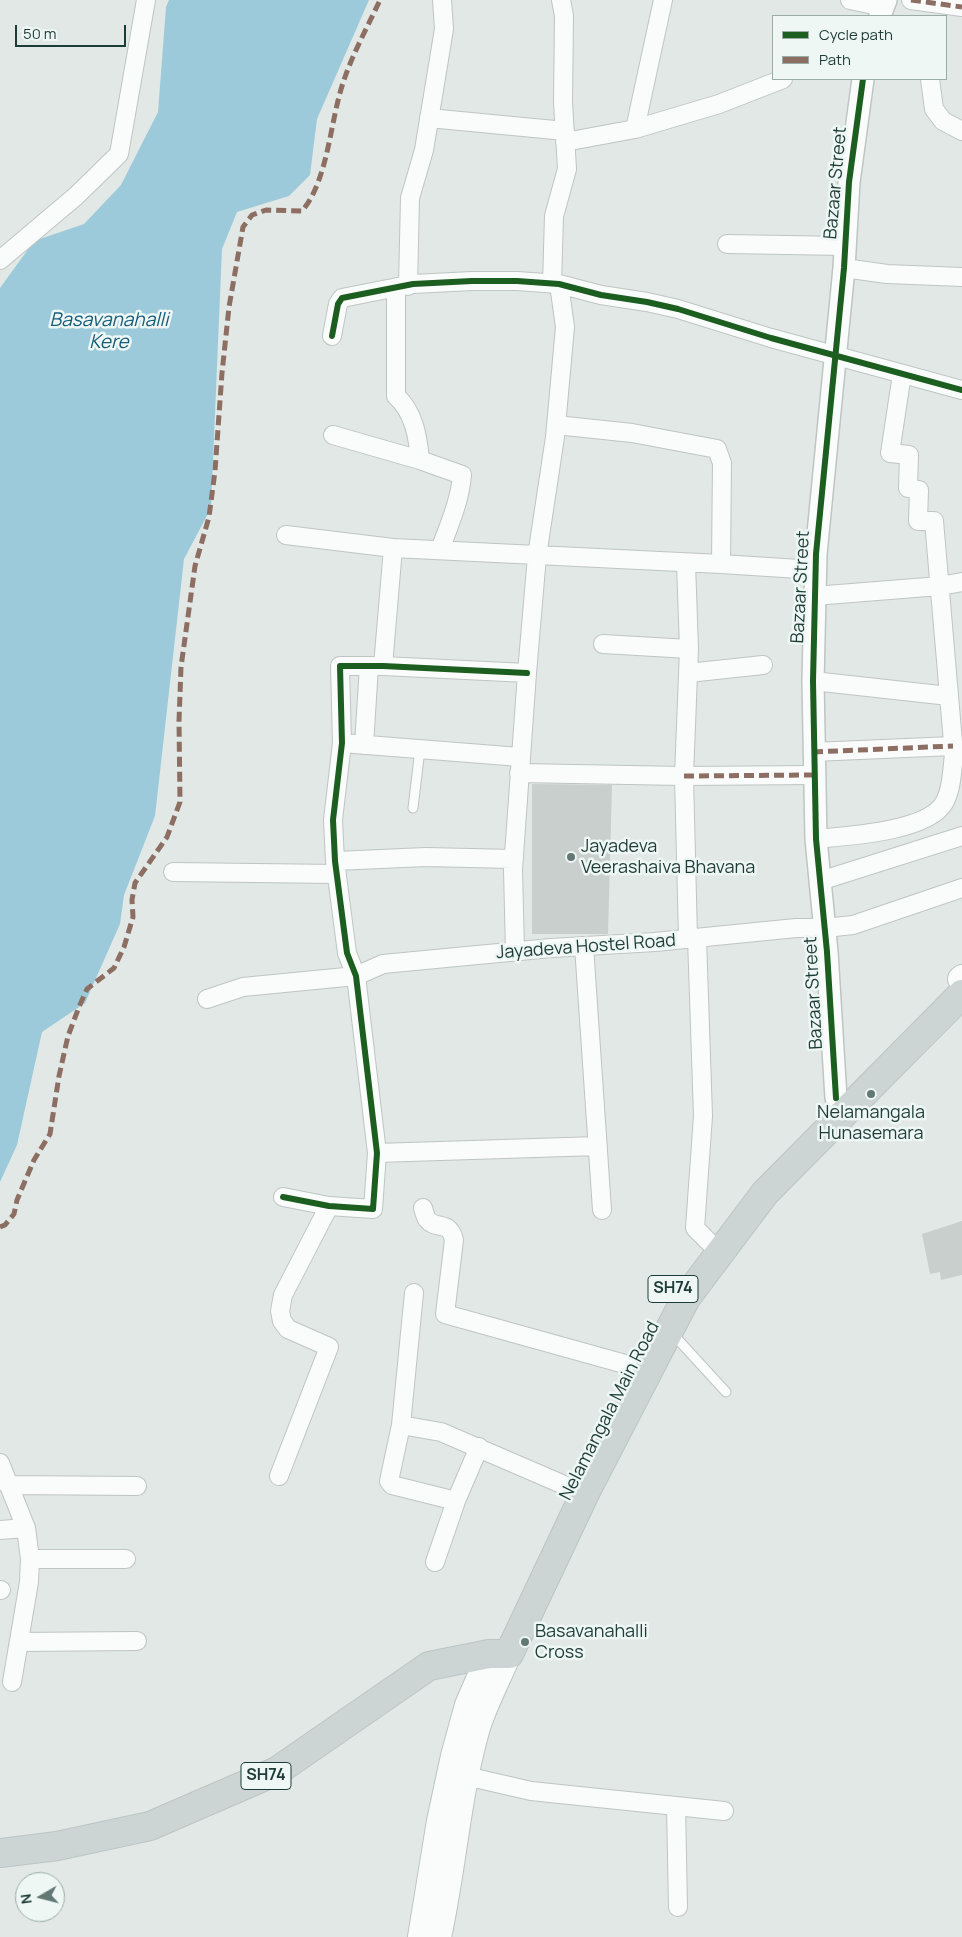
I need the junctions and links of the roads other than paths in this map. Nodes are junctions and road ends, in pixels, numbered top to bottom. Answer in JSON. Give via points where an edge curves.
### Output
{"nodes":[{"id":1,"x":146,"y":0,"type":"edge"},
{"id":2,"x":442,"y":0,"type":"edge"},
{"id":3,"x":561,"y":0,"type":"edge"},
{"id":4,"x":664,"y":0,"type":"edge"},
{"id":5,"x":850,"y":0,"type":"edge"},
{"id":6,"x":911,"y":0,"type":"edge"},
{"id":7,"x":924,"y":0,"type":"edge"},
{"id":8,"x":962,"y":6,"type":"edge"},
{"id":9,"x":883,"y":8,"type":"edge"},
{"id":10,"x":922,"y":15,"type":"edge"},
{"id":11,"x":780,"y":80,"type":"edge"},
{"id":12,"x":863,"y":80,"type":"edge"},
{"id":13,"x":930,"y":80,"type":"edge"},
{"id":14,"x":429,"y":118,"type":"junction"},
{"id":15,"x":634,"y":129,"type":"junction"},
{"id":16,"x":962,"y":131,"type":"edge"},
{"id":17,"x":565,"y":136,"type":"junction"},
{"id":18,"x":728,"y":244,"type":"dead end"},
{"id":19,"x":845,"y":246,"type":"junction"},
{"id":20,"x":0,"y":260,"type":"edge"},
{"id":21,"x":844,"y":268,"type":"junction"},
{"id":22,"x":962,"y":277,"type":"edge"},
{"id":23,"x":555,"y":284,"type":"junction"},
{"id":24,"x":402,"y":287,"type":"junction"},
{"id":25,"x":332,"y":336,"type":"dead end"},
{"id":26,"x":835,"y":356,"type":"junction"},
{"id":27,"x":902,"y":374,"type":"junction"},
{"id":28,"x":962,"y":390,"type":"edge"},
{"id":29,"x":556,"y":425,"type":"junction"},
{"id":30,"x":333,"y":435,"type":"dead end"},
{"id":31,"x":420,"y":460,"type":"junction"},
{"id":32,"x":286,"y":534,"type":"dead end"},
{"id":33,"x":393,"y":548,"type":"junction"},
{"id":34,"x":440,"y":550,"type":"junction"},
{"id":35,"x":537,"y":556,"type":"junction"},
{"id":36,"x":686,"y":563,"type":"junction"},
{"id":37,"x":721,"y":564,"type":"junction"},
{"id":38,"x":815,"y":570,"type":"junction"},
{"id":39,"x":962,"y":582,"type":"edge"},
{"id":40,"x":940,"y":586,"type":"junction"},
{"id":41,"x":814,"y":596,"type":"junction"},
{"id":42,"x":603,"y":644,"type":"dead end"},
{"id":43,"x":689,"y":649,"type":"junction"},
{"id":44,"x":763,"y":665,"type":"dead end"},
{"id":45,"x":376,"y":666,"type":"junction"},
{"id":46,"x":527,"y":673,"type":"junction"},
{"id":47,"x":688,"y":673,"type":"junction"},
{"id":48,"x":813,"y":681,"type":"junction"},
{"id":49,"x":949,"y":696,"type":"junction"},
{"id":50,"x":342,"y":743,"type":"junction"},
{"id":51,"x":364,"y":745,"type":"junction"},
{"id":52,"x":953,"y":746,"type":"junction"},
{"id":53,"x":420,"y":749,"type":"junction"},
{"id":54,"x":813,"y":752,"type":"junction"},
{"id":55,"x":520,"y":765,"type":"junction"},
{"id":56,"x":814,"y":775,"type":"junction"},
{"id":57,"x":684,"y":776,"type":"junction"},
{"id":58,"x":413,"y":808,"type":"dead end"},
{"id":59,"x":962,"y":836,"type":"edge"},
{"id":60,"x":816,"y":839,"type":"junction"},
{"id":61,"x":514,"y":859,"type":"junction"},
{"id":62,"x":336,"y":867,"type":"junction"},
{"id":63,"x":173,"y":872,"type":"dead end"},
{"id":64,"x":820,"y":881,"type":"junction"},
{"id":65,"x":962,"y":888,"type":"edge"},
{"id":66,"x":825,"y":928,"type":"junction"},
{"id":67,"x":693,"y":939,"type":"junction"},
{"id":68,"x":584,"y":946,"type":"junction"},
{"id":69,"x":515,"y":952,"type":"junction"},
{"id":70,"x":356,"y":976,"type":"junction"},
{"id":71,"x":959,"y":992,"type":"edge"},
{"id":72,"x":207,"y":999,"type":"dead end"},
{"id":73,"x":836,"y":1098,"type":"junction"},
{"id":74,"x":598,"y":1146,"type":"junction"},
{"id":75,"x":376,"y":1153,"type":"junction"},
{"id":76,"x":283,"y":1197,"type":"dead end"},
{"id":77,"x":329,"y":1206,"type":"junction"},
{"id":78,"x":423,"y":1208,"type":"dead end"},
{"id":79,"x":602,"y":1210,"type":"dead end"},
{"id":80,"x":710,"y":1243,"type":"junction"},
{"id":81,"x":414,"y":1293,"type":"dead end"},
{"id":82,"x":669,"y":1330,"type":"junction"},
{"id":83,"x":640,"y":1370,"type":"junction"},
{"id":84,"x":726,"y":1392,"type":"dead end"},
{"id":85,"x":401,"y":1425,"type":"junction"},
{"id":86,"x":479,"y":1447,"type":"junction"},
{"id":87,"x":0,"y":1463,"type":"edge"},
{"id":88,"x":279,"y":1476,"type":"dead end"},
{"id":89,"x":8,"y":1485,"type":"junction"},
{"id":90,"x":137,"y":1486,"type":"dead end"},
{"id":91,"x":578,"y":1491,"type":"junction"},
{"id":92,"x":456,"y":1501,"type":"junction"},
{"id":93,"x":26,"y":1528,"type":"junction"},
{"id":94,"x":0,"y":1530,"type":"edge"},
{"id":95,"x":30,"y":1559,"type":"junction"},
{"id":96,"x":126,"y":1560,"type":"dead end"},
{"id":97,"x":435,"y":1562,"type":"dead end"},
{"id":98,"x":137,"y":1641,"type":"dead end"},
{"id":99,"x":19,"y":1642,"type":"junction"},
{"id":100,"x":500,"y":1654,"type":"junction"},
{"id":101,"x":12,"y":1682,"type":"dead end"},
{"id":102,"x":466,"y":1776,"type":"junction"},
{"id":103,"x":676,"y":1806,"type":"junction"},
{"id":104,"x":724,"y":1811,"type":"dead end"},
{"id":105,"x":0,"y":1853,"type":"edge"},
{"id":106,"x":678,"y":1907,"type":"dead end"},
{"id":107,"x":420,"y":1937,"type":"edge"},
{"id":108,"x":439,"y":1937,"type":"edge"}],
"edges":[{"from":1,"to":20,"type":"street","via":[[119,154],[76,196]]},
{"from":2,"to":14,"type":"street","via":[[444,28]]},
{"from":3,"to":17,"type":"street","via":[[564,16]]},
{"from":4,"to":15,"type":"street"},
{"from":5,"to":9,"type":"street"},
{"from":6,"to":7,"type":"street"},
{"from":7,"to":8,"type":"street"},
{"from":7,"to":10,"type":"street"},
{"from":11,"to":15,"type":"street","via":[[720,104]]},
{"from":12,"to":19,"type":"street","name":"Bazaar Street","via":[[849,182]]},
{"from":13,"to":16,"type":"street","via":[[934,109],[943,120]]},
{"from":14,"to":17,"type":"street"},
{"from":14,"to":24,"type":"street","via":[[424,150],[410,198]]},
{"from":15,"to":17,"type":"street"},
{"from":17,"to":23,"type":"street","via":[[567,169],[554,216]]},
{"from":18,"to":19,"type":"street"},
{"from":19,"to":21,"type":"street","name":"Bazaar Street"},
{"from":21,"to":22,"type":"street","via":[[887,274]]},
{"from":21,"to":26,"type":"street","name":"Bazaar Street"},
{"from":23,"to":24,"type":"street","via":[[472,281]]},
{"from":23,"to":26,"type":"street","via":[[678,309]]},
{"from":23,"to":29,"type":"street","via":[[565,327]]},
{"from":24,"to":25,"type":"street","via":[[342,298]]},
{"from":24,"to":31,"type":"street","via":[[396,396],[405,404],[418,436]]},
{"from":26,"to":27,"type":"street"},
{"from":26,"to":38,"type":"street","name":"Bazaar Street"},
{"from":27,"to":28,"type":"street"},
{"from":27,"to":40,"type":"street","via":[[890,453],[909,455],[908,488],[919,490],[918,521],[934,521]]},
{"from":29,"to":35,"type":"street"},
{"from":29,"to":37,"type":"street","via":[[632,433],[717,449],[722,463]]},
{"from":30,"to":31,"type":"street"},
{"from":31,"to":34,"type":"street","via":[[462,475],[455,508]]},
{"from":32,"to":33,"type":"street"},
{"from":33,"to":34,"type":"street"},
{"from":33,"to":45,"type":"street"},
{"from":34,"to":35,"type":"street"},
{"from":35,"to":36,"type":"street"},
{"from":35,"to":46,"type":"street"},
{"from":36,"to":37,"type":"street"},
{"from":36,"to":43,"type":"street"},
{"from":37,"to":38,"type":"street"},
{"from":38,"to":41,"type":"street","name":"Bazaar Street"},
{"from":39,"to":40,"type":"street"},
{"from":40,"to":41,"type":"street"},
{"from":40,"to":49,"type":"street"},
{"from":41,"to":48,"type":"street","name":"Bazaar Street"},
{"from":42,"to":43,"type":"street"},
{"from":43,"to":47,"type":"street"},
{"from":44,"to":47,"type":"street"},
{"from":45,"to":46,"type":"street"},
{"from":45,"to":50,"type":"street","via":[[340,666]]},
{"from":45,"to":51,"type":"street"},
{"from":46,"to":55,"type":"street"},
{"from":47,"to":57,"type":"street"},
{"from":48,"to":49,"type":"street"},
{"from":48,"to":54,"type":"street","name":"Bazaar Street"},
{"from":49,"to":52,"type":"street"},
{"from":50,"to":51,"type":"street"},
{"from":50,"to":62,"type":"street","via":[[333,820]]},
{"from":51,"to":53,"type":"street"},
{"from":52,"to":54,"type":"street"},
{"from":52,"to":60,"type":"street","via":[[949,788],[943,804],[932,815],[880,832]]},
{"from":53,"to":55,"type":"street"},
{"from":53,"to":58,"type":"lane"},
{"from":54,"to":56,"type":"street","name":"Bazaar Street"},
{"from":55,"to":57,"type":"street"},
{"from":55,"to":61,"type":"street"},
{"from":56,"to":57,"type":"street"},
{"from":56,"to":60,"type":"street","name":"Bazaar Street"},
{"from":57,"to":67,"type":"street"},
{"from":59,"to":64,"type":"street"},
{"from":60,"to":64,"type":"street","name":"Bazaar Street"},
{"from":61,"to":62,"type":"street","via":[[426,857]]},
{"from":61,"to":69,"type":"street"},
{"from":62,"to":63,"type":"street"},
{"from":62,"to":70,"type":"street","via":[[347,953]]},
{"from":64,"to":66,"type":"street","name":"Bazaar Street"},
{"from":65,"to":66,"type":"street","name":"Jayadeva Hostel Road","via":[[854,925]]},
{"from":66,"to":67,"type":"street","name":"Jayadeva Hostel Road"},
{"from":66,"to":73,"type":"street","name":"Bazaar Street"},
{"from":67,"to":68,"type":"street","name":"Jayadeva Hostel Road"},
{"from":67,"to":80,"type":"street","via":[[703,1116],[695,1228]]},
{"from":68,"to":69,"type":"street","name":"Jayadeva Hostel Road"},
{"from":68,"to":74,"type":"street"},
{"from":69,"to":70,"type":"street","name":"Jayadeva Hostel Road","via":[[383,964]]},
{"from":70,"to":72,"type":"street","name":"Jayadeva Hostel Road","via":[[243,987]]},
{"from":70,"to":75,"type":"street"},
{"from":71,"to":73,"type":"main road","name":"Nelamangala Main Road","number":"SH74"},
{"from":71,"to":82,"type":"main road","number":"SH74","via":[[765,1193],[686,1298]]},
{"from":73,"to":80,"type":"main road","name":"Nelamangala Main Road","number":"SH74","via":[[771,1163]]},
{"from":74,"to":75,"type":"street"},
{"from":74,"to":79,"type":"street"},
{"from":75,"to":77,"type":"street","via":[[373,1209]]},
{"from":76,"to":77,"type":"street"},
{"from":77,"to":88,"type":"street","via":[[283,1294],[280,1311],[288,1329],[329,1347]]},
{"from":78,"to":83,"type":"street","via":[[430,1222],[452,1231],[454,1240],[445,1314]]},
{"from":80,"to":83,"type":"main road","name":"Nelamangala Main Road","number":"SH74","via":[[672,1290]]},
{"from":81,"to":85,"type":"street"},
{"from":82,"to":83,"type":"main road","number":"SH74"},
{"from":82,"to":84,"type":"lane"},
{"from":83,"to":91,"type":"main road","name":"Nelamangala Main Road","number":"SH74","via":[[596,1432]]},
{"from":85,"to":86,"type":"street","via":[[441,1432]]},
{"from":85,"to":92,"type":"street","via":[[389,1481],[392,1485]]},
{"from":86,"to":91,"type":"street"},
{"from":86,"to":92,"type":"street"},
{"from":87,"to":89,"type":"street"},
{"from":89,"to":90,"type":"street"},
{"from":89,"to":93,"type":"street"},
{"from":91,"to":100,"type":"main road","number":"SH74"},
{"from":92,"to":97,"type":"street"},
{"from":93,"to":94,"type":"street"},
{"from":93,"to":95,"type":"street"},
{"from":95,"to":96,"type":"street"},
{"from":95,"to":99,"type":"street"},
{"from":98,"to":99,"type":"street"},
{"from":99,"to":101,"type":"street"},
{"from":100,"to":102,"type":"main road"},
{"from":100,"to":105,"type":"main road","number":"SH74","via":[[429,1666],[278,1770],[150,1826],[56,1846]]},
{"from":100,"to":107,"type":"main road","via":[[467,1705],[438,1821]]},
{"from":102,"to":103,"type":"street","via":[[531,1791]]},
{"from":102,"to":108,"type":"main road"},
{"from":103,"to":104,"type":"street"},
{"from":103,"to":106,"type":"street"}]}
